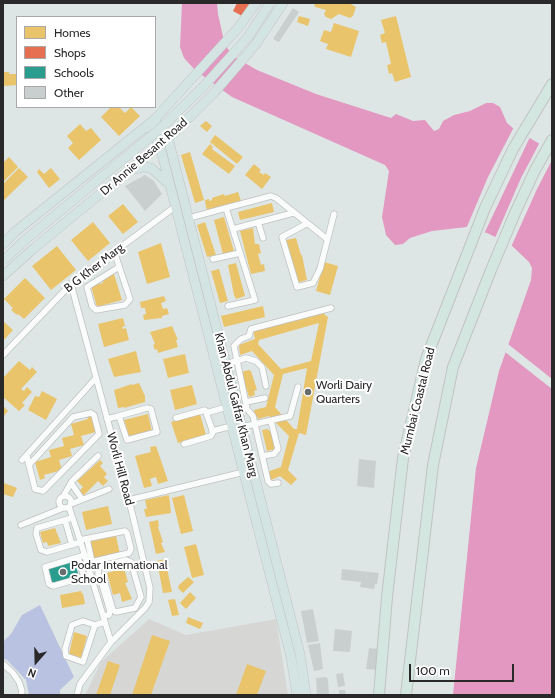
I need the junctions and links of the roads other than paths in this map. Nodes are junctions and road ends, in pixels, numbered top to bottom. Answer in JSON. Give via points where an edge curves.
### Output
{"nodes":[{"id":1,"x":256,"y":3,"type":"edge"},
{"id":2,"x":270,"y":3,"type":"edge"},
{"id":3,"x":283,"y":3,"type":"edge"},
{"id":4,"x":552,"y":84,"type":"edge"},
{"id":5,"x":171,"y":102,"type":"junction"},
{"id":6,"x":189,"y":117,"type":"junction"},
{"id":7,"x":151,"y":122,"type":"junction"},
{"id":8,"x":168,"y":138,"type":"junction"},
{"id":9,"x":552,"y":140,"type":"edge"},
{"id":10,"x":160,"y":146,"type":"junction"},
{"id":11,"x":130,"y":170,"type":"junction"},
{"id":12,"x":91,"y":172,"type":"junction"},
{"id":13,"x":171,"y":186,"type":"junction"},
{"id":14,"x":106,"y":190,"type":"junction"},
{"id":15,"x":176,"y":206,"type":"junction"},
{"id":16,"x":226,"y":208,"type":"junction"},
{"id":17,"x":293,"y":213,"type":"junction"},
{"id":18,"x":334,"y":214,"type":"dead end"},
{"id":19,"x":189,"y":218,"type":"junction"},
{"id":20,"x":258,"y":222,"type":"junction"},
{"id":21,"x":306,"y":224,"type":"junction"},
{"id":22,"x":233,"y":229,"type":"junction"},
{"id":23,"x":263,"y":238,"type":"dead end"},
{"id":24,"x":327,"y":239,"type":"junction"},
{"id":25,"x":3,"y":244,"type":"edge"},
{"id":26,"x":114,"y":251,"type":"junction"},
{"id":27,"x":240,"y":253,"type":"junction"},
{"id":28,"x":213,"y":259,"type":"dead end"},
{"id":29,"x":3,"y":260,"type":"edge"},
{"id":30,"x":120,"y":267,"type":"junction"},
{"id":31,"x":83,"y":274,"type":"junction"},
{"id":32,"x":3,"y":276,"type":"edge"},
{"id":33,"x":71,"y":284,"type":"junction"},
{"id":34,"x":87,"y":290,"type":"junction"},
{"id":35,"x":228,"y":306,"type":"dead end"},
{"id":36,"x":331,"y":308,"type":"dead end"},
{"id":37,"x":3,"y":355,"type":"edge"},
{"id":38,"x":236,"y":361,"type":"junction"},
{"id":39,"x":226,"y":364,"type":"junction"},
{"id":40,"x":96,"y":378,"type":"junction"},
{"id":41,"x":266,"y":386,"type":"dead end"},
{"id":42,"x":298,"y":387,"type":"dead end"},
{"id":43,"x":265,"y":398,"type":"dead end"},
{"id":44,"x":246,"y":402,"type":"junction"},
{"id":45,"x":227,"y":407,"type":"junction"},
{"id":46,"x":206,"y":413,"type":"junction"},
{"id":47,"x":119,"y":416,"type":"junction"},
{"id":48,"x":176,"y":418,"type":"dead end"},
{"id":49,"x":107,"y":419,"type":"junction"},
{"id":50,"x":271,"y":421,"type":"junction"},
{"id":51,"x":255,"y":424,"type":"junction"},
{"id":52,"x":232,"y":426,"type":"junction"},
{"id":53,"x":242,"y":427,"type":"junction"},
{"id":54,"x":110,"y":429,"type":"junction"},
{"id":55,"x":212,"y":431,"type":"junction"},
{"id":56,"x":99,"y":432,"type":"junction"},
{"id":57,"x":184,"y":444,"type":"dead end"},
{"id":58,"x":27,"y":455,"type":"junction"},
{"id":59,"x":98,"y":456,"type":"dead end"},
{"id":60,"x":262,"y":456,"type":"junction"},
{"id":61,"x":22,"y":460,"type":"dead end"},
{"id":62,"x":29,"y":465,"type":"junction"},
{"id":63,"x":244,"y":472,"type":"junction"},
{"id":64,"x":71,"y":483,"type":"junction"},
{"id":65,"x":278,"y":483,"type":"dead end"},
{"id":66,"x":109,"y":489,"type":"dead end"},
{"id":67,"x":64,"y":495,"type":"junction"},
{"id":68,"x":82,"y":499,"type":"junction"},
{"id":69,"x":129,"y":500,"type":"junction"},
{"id":70,"x":68,"y":506,"type":"junction"},
{"id":71,"x":72,"y":518,"type":"junction"},
{"id":72,"x":65,"y":520,"type":"junction"},
{"id":73,"x":21,"y":525,"type":"dead end"},
{"id":74,"x":83,"y":540,"type":"junction"},
{"id":75,"x":72,"y":545,"type":"junction"},
{"id":76,"x":85,"y":555,"type":"junction"},
{"id":77,"x":78,"y":557,"type":"junction"},
{"id":78,"x":90,"y":562,"type":"junction"},
{"id":79,"x":91,"y":576,"type":"junction"},
{"id":80,"x":84,"y":577,"type":"junction"},
{"id":81,"x":100,"y":579,"type":"junction"},
{"id":82,"x":104,"y":619,"type":"junction"},
{"id":83,"x":95,"y":625,"type":"junction"},
{"id":84,"x":111,"y":642,"type":"junction"},
{"id":85,"x":84,"y":662,"type":"junction"},
{"id":86,"x":3,"y":664,"type":"edge"},
{"id":87,"x":92,"y":667,"type":"junction"},
{"id":88,"x":21,"y":695,"type":"edge"},
{"id":89,"x":77,"y":695,"type":"edge"},
{"id":90,"x":297,"y":695,"type":"edge"},
{"id":91,"x":306,"y":695,"type":"edge"},
{"id":92,"x":379,"y":695,"type":"edge"},
{"id":93,"x":406,"y":695,"type":"edge"}],
"edges":[{"from":1,"to":5,"type":"main road","name":"Dr Annie Besant Road","via":[[238,28]]},
{"from":2,"to":29,"type":"main road","name":"Dr Annie Besant Road","bridge":true,"via":[[248,37],[204,86],[161,128]]},
{"from":3,"to":6,"type":"main road","name":"Dr Annie Besant Road","via":[[256,44],[213,94]]},
{"from":4,"to":92,"type":"highway","name":"Mumbai Coastal Road","via":[[513,149],[485,208],[426,359],[403,458]]},
{"from":5,"to":6,"type":"main road"},
{"from":5,"to":7,"type":"main road","name":"Dr Annie Besant Road"},
{"from":6,"to":8,"type":"main road","name":"Dr Annie Besant Road"},
{"from":7,"to":8,"type":"main road","name":"Khan Abdul Gaffar Khan Marg"},
{"from":7,"to":10,"type":"main road","name":"Khan Abdul Gaffar Khan Marg"},
{"from":7,"to":12,"type":"main road","name":"Dr Annie Besant Road"},
{"from":8,"to":10,"type":"main road","name":"Dr Annie Besant Road"},
{"from":8,"to":19,"type":"main road","name":"Khan Abdul Gaffar Khan Marg"},
{"from":9,"to":93,"type":"highway","via":[[491,270],[453,368],[435,457]]},
{"from":10,"to":11,"type":"main road","name":"Dr Annie Besant Road"},
{"from":10,"to":13,"type":"main road","name":"Khan Abdul Gaffar Khan Marg"},
{"from":11,"to":13,"type":"main road","via":[[151,168]]},
{"from":11,"to":14,"type":"main road","name":"Dr Annie Besant Road"},
{"from":12,"to":14,"type":"main road"},
{"from":12,"to":25,"type":"main road","name":"Dr Annie Besant Road"},
{"from":13,"to":15,"type":"main road","name":"Khan Abdul Gaffar Khan Marg"},
{"from":14,"to":32,"type":"main road","name":"Dr Annie Besant Road"},
{"from":15,"to":26,"type":"street","name":"B G Kher Marg"},
{"from":15,"to":45,"type":"main road","name":"Khan Abdul Gaffar Khan Marg"},
{"from":16,"to":17,"type":"street","via":[[271,196]]},
{"from":16,"to":19,"type":"street"},
{"from":16,"to":22,"type":"street"},
{"from":17,"to":20,"type":"street"},
{"from":17,"to":21,"type":"street"},
{"from":18,"to":24,"type":"street"},
{"from":19,"to":39,"type":"main road","name":"Khan Abdul Gaffar Khan Marg"},
{"from":20,"to":22,"type":"street"},
{"from":20,"to":23,"type":"street"},
{"from":21,"to":24,"type":"street"},
{"from":21,"to":24,"type":"street","via":[[282,237],[297,287],[312,283],[320,269]]},
{"from":22,"to":27,"type":"street"},
{"from":26,"to":30,"type":"street"},
{"from":26,"to":31,"type":"street","name":"B G Kher Marg"},
{"from":27,"to":28,"type":"street"},
{"from":27,"to":35,"type":"street","via":[[255,300]]},
{"from":30,"to":34,"type":"street","via":[[89,285]]},
{"from":30,"to":34,"type":"street","via":[[130,299],[125,305],[96,310],[92,306]]},
{"from":31,"to":33,"type":"street","name":"B G Kher Marg"},
{"from":31,"to":34,"type":"street"},
{"from":33,"to":37,"type":"street","name":"B G Kher Marg"},
{"from":33,"to":40,"type":"street","name":"Worli Hill Road"},
{"from":36,"to":38,"type":"street","via":[[251,329],[249,336],[241,338],[234,346]]},
{"from":38,"to":39,"type":"street"},
{"from":38,"to":41,"type":"street","via":[[246,358],[256,361],[262,366]]},
{"from":38,"to":44,"type":"street"},
{"from":39,"to":53,"type":"main road","name":"Khan Abdul Gaffar Khan Marg"},
{"from":40,"to":49,"type":"street","name":"Worli Hill Road"},
{"from":40,"to":58,"type":"street"},
{"from":42,"to":50,"type":"street","via":[[290,416]]},
{"from":43,"to":44,"type":"street"},
{"from":44,"to":51,"type":"street"},
{"from":45,"to":46,"type":"street"},
{"from":45,"to":52,"type":"main road","name":"Khan Abdul Gaffar Khan Marg"},
{"from":46,"to":48,"type":"street","via":[[202,410]]},
{"from":46,"to":55,"type":"street"},
{"from":47,"to":47,"type":"street","via":[[127,440],[157,432],[151,409]]},
{"from":47,"to":49,"type":"street"},
{"from":49,"to":54,"type":"street","name":"Worli Hill Road"},
{"from":50,"to":51,"type":"street"},
{"from":50,"to":60,"type":"street","via":[[278,449],[274,454]]},
{"from":51,"to":53,"type":"street"},
{"from":51,"to":60,"type":"street"},
{"from":52,"to":55,"type":"street"},
{"from":52,"to":63,"type":"main road","name":"Khan Abdul Gaffar Khan Marg"},
{"from":53,"to":91,"type":"main road","name":"Khan Abdul Gaffar Khan Marg","via":[[300,654]]},
{"from":54,"to":56,"type":"street"},
{"from":54,"to":69,"type":"street","name":"Worli Hill Road"},
{"from":55,"to":57,"type":"street","via":[[211,436]]},
{"from":56,"to":62,"type":"street","via":[[93,414],[73,417]]},
{"from":56,"to":62,"type":"street","via":[[43,491],[35,489]]},
{"from":58,"to":61,"type":"street"},
{"from":58,"to":62,"type":"street"},
{"from":59,"to":64,"type":"street"},
{"from":60,"to":65,"type":"street","via":[[268,481],[271,484]]},
{"from":63,"to":69,"type":"street"},
{"from":63,"to":90,"type":"main road","name":"Khan Abdul Gaffar Khan Marg","via":[[291,657]]},
{"from":64,"to":67,"type":"street"},
{"from":64,"to":68,"type":"street"},
{"from":66,"to":68,"type":"street"},
{"from":67,"to":70,"type":"street","via":[[69,497]]},
{"from":67,"to":70,"type":"street","via":[[58,502]]},
{"from":68,"to":70,"type":"street"},
{"from":69,"to":84,"type":"street","name":"Worli Hill Road","via":[[150,596],[145,608]]},
{"from":70,"to":71,"type":"street"},
{"from":70,"to":73,"type":"street"},
{"from":71,"to":72,"type":"street"},
{"from":71,"to":74,"type":"street"},
{"from":72,"to":75,"type":"street"},
{"from":72,"to":75,"type":"street","via":[[37,528],[36,534],[41,550],[47,552]]},
{"from":74,"to":75,"type":"street"},
{"from":74,"to":76,"type":"street"},
{"from":74,"to":78,"type":"street"},
{"from":74,"to":78,"type":"street","via":[[125,531],[127,533],[131,549],[129,553]]},
{"from":76,"to":77,"type":"street"},
{"from":76,"to":78,"type":"street"},
{"from":77,"to":80,"type":"street"},
{"from":77,"to":80,"type":"street","via":[[45,567],[48,584],[53,586]]},
{"from":78,"to":79,"type":"street"},
{"from":79,"to":80,"type":"street"},
{"from":79,"to":81,"type":"street"},
{"from":79,"to":82,"type":"street"},
{"from":81,"to":81,"type":"street","via":[[99,567],[126,560],[132,562],[141,597],[139,603],[134,608],[114,611],[105,583]]},
{"from":81,"to":82,"type":"street","via":[[110,611]]},
{"from":82,"to":83,"type":"street"},
{"from":82,"to":84,"type":"street"},
{"from":83,"to":85,"type":"street"},
{"from":83,"to":85,"type":"street","via":[[82,621],[72,624],[64,654]]},
{"from":84,"to":87,"type":"street","name":"Worli Hill Road"},
{"from":85,"to":87,"type":"street"},
{"from":86,"to":88,"type":"street","via":[[13,673],[22,691]]},
{"from":87,"to":89,"type":"street","name":"Worli Hill Road","via":[[80,684]]}]}
